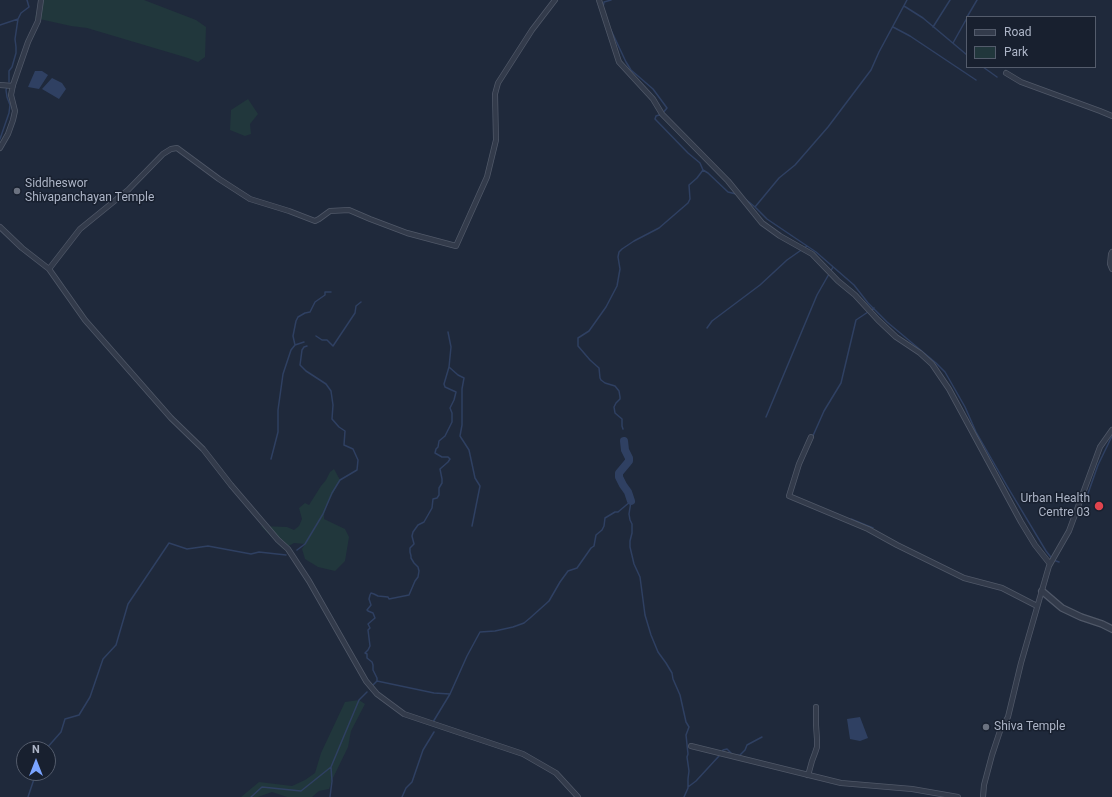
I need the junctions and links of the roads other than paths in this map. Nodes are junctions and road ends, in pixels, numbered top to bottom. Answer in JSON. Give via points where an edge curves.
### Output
{"nodes":[{"id":1,"x":41,"y":0,"type":"edge"},
{"id":2,"x":555,"y":0,"type":"edge"},
{"id":3,"x":599,"y":0,"type":"edge"},
{"id":4,"x":1006,"y":73,"type":"dead end"},
{"id":5,"x":0,"y":85,"type":"edge"},
{"id":6,"x":13,"y":86,"type":"junction"},
{"id":7,"x":1112,"y":116,"type":"edge"},
{"id":8,"x":0,"y":148,"type":"edge"},
{"id":9,"x":0,"y":226,"type":"edge"},
{"id":10,"x":1112,"y":252,"type":"edge"},
{"id":11,"x":49,"y":269,"type":"junction"},
{"id":12,"x":1112,"y":269,"type":"edge"},
{"id":13,"x":1112,"y":430,"type":"edge"},
{"id":14,"x":811,"y":437,"type":"dead end"},
{"id":15,"x":1050,"y":564,"type":"junction"},
{"id":16,"x":1042,"y":591,"type":"junction"},
{"id":17,"x":1037,"y":606,"type":"junction"},
{"id":18,"x":1112,"y":628,"type":"edge"},
{"id":19,"x":816,"y":707,"type":"dead end"},
{"id":20,"x":691,"y":746,"type":"dead end"},
{"id":21,"x":807,"y":775,"type":"junction"},
{"id":22,"x":578,"y":797,"type":"edge"},
{"id":23,"x":958,"y":797,"type":"edge"},
{"id":24,"x":983,"y":797,"type":"edge"}],
"edges":[{"from":1,"to":6,"type":"street","via":[[38,21]]},
{"from":2,"to":11,"type":"street","via":[[498,83],[496,140],[487,177],[456,246],[407,233],[349,210],[330,211],[315,221],[250,199],[177,148],[163,154],[128,190],[80,229]]},
{"from":3,"to":15,"type":"street","via":[[618,62],[653,99],[662,114],[728,181],[762,223],[812,254],[896,337],[932,364],[949,389],[1021,522]]},
{"from":4,"to":7,"type":"street","via":[[1021,82]]},
{"from":5,"to":6,"type":"street"},
{"from":6,"to":8,"type":"street","via":[[11,95],[15,111],[8,134]]},
{"from":9,"to":11,"type":"street","via":[[22,248]]},
{"from":10,"to":12,"type":"street"},
{"from":11,"to":22,"type":"street","via":[[85,320],[171,418],[203,449],[288,549],[366,681],[377,694],[404,714],[523,754],[556,774]]},
{"from":13,"to":15,"type":"street","via":[[1100,448],[1069,531]]},
{"from":14,"to":17,"type":"street","via":[[789,496],[868,529],[964,578],[1002,588]]},
{"from":15,"to":16,"type":"street"},
{"from":16,"to":17,"type":"street"},
{"from":16,"to":18,"type":"street","via":[[1062,608]]},
{"from":17,"to":24,"type":"street","via":[[1008,717],[992,755]]},
{"from":19,"to":21,"type":"street","via":[[817,747]]},
{"from":20,"to":21,"type":"street"},
{"from":21,"to":23,"type":"street","via":[[841,783],[912,789]]}]}
